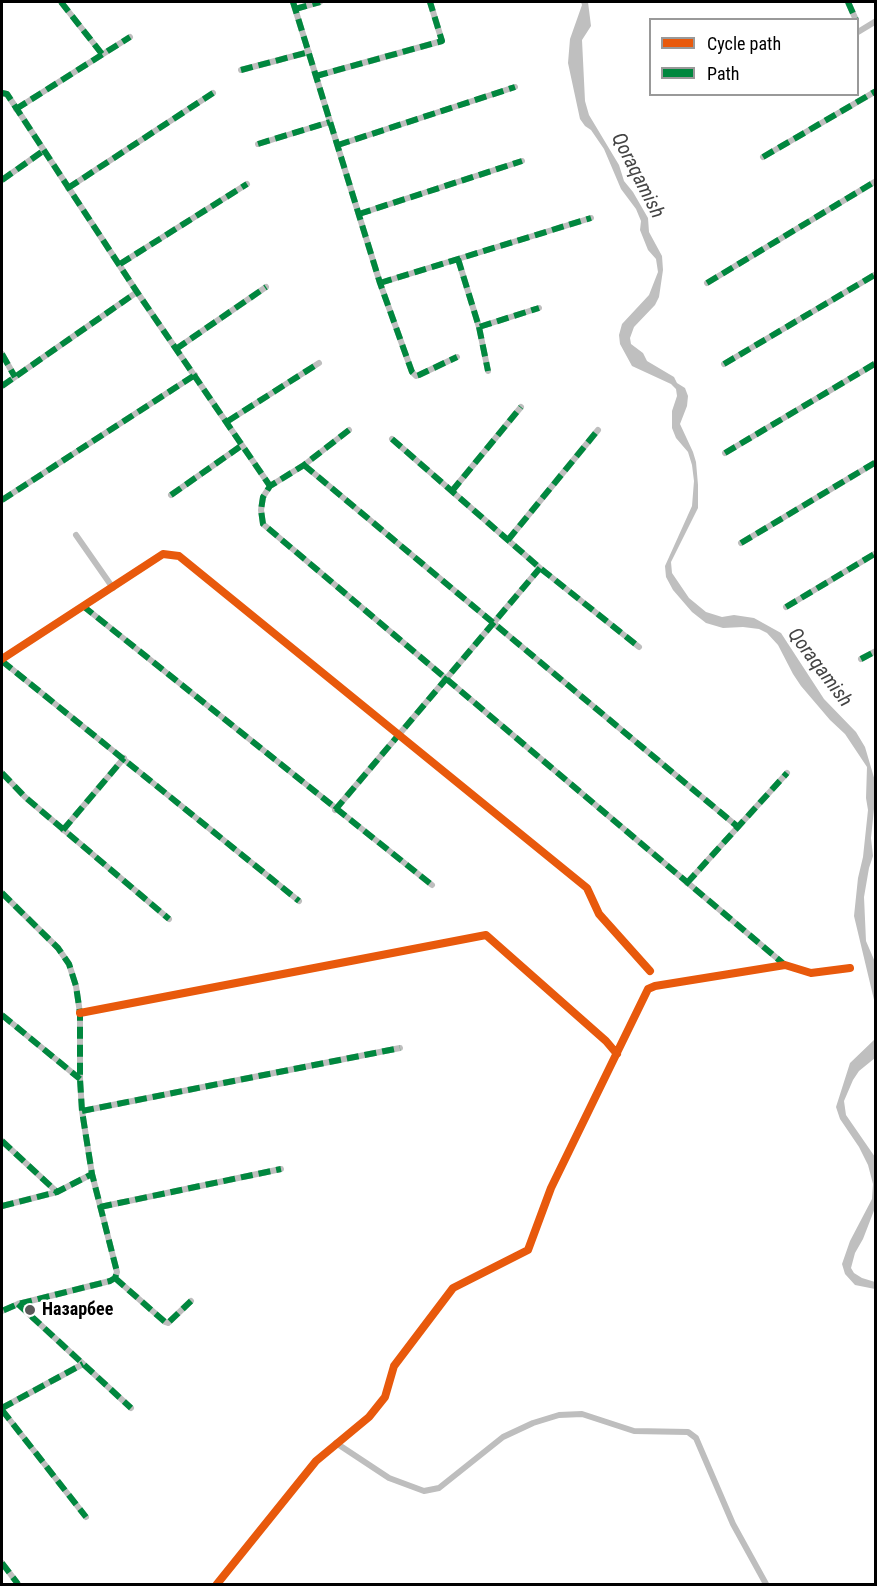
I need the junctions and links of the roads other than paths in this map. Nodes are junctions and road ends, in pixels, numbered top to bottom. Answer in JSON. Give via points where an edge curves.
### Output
{"nodes":[{"id":1,"x":60,"y":2,"type":"edge"},
{"id":2,"x":293,"y":2,"type":"edge"},
{"id":3,"x":320,"y":2,"type":"edge"},
{"id":4,"x":430,"y":2,"type":"edge"},
{"id":5,"x":848,"y":2,"type":"edge"},
{"id":6,"x":295,"y":9,"type":"junction"},
{"id":7,"x":855,"y":18,"type":"edge"},
{"id":8,"x":876,"y":21,"type":"edge"},
{"id":9,"x":859,"y":26,"type":"edge"},
{"id":10,"x":130,"y":37,"type":"dead end"},
{"id":11,"x":309,"y":52,"type":"junction"},
{"id":12,"x":102,"y":54,"type":"junction"},
{"id":13,"x":241,"y":70,"type":"dead end"},
{"id":14,"x":316,"y":76,"type":"junction"},
{"id":15,"x":515,"y":87,"type":"dead end"},
{"id":16,"x":876,"y":91,"type":"edge"},
{"id":17,"x":2,"y":93,"type":"edge"},
{"id":18,"x":213,"y":93,"type":"dead end"},
{"id":19,"x":16,"y":109,"type":"junction"},
{"id":20,"x":330,"y":122,"type":"junction"},
{"id":21,"x":258,"y":144,"type":"dead end"},
{"id":22,"x":338,"y":145,"type":"junction"},
{"id":23,"x":43,"y":151,"type":"junction"},
{"id":24,"x":763,"y":157,"type":"dead end"},
{"id":25,"x":522,"y":161,"type":"dead end"},
{"id":26,"x":2,"y":180,"type":"edge"},
{"id":27,"x":876,"y":182,"type":"edge"},
{"id":28,"x":247,"y":184,"type":"dead end"},
{"id":29,"x":68,"y":188,"type":"junction"},
{"id":30,"x":359,"y":214,"type":"junction"},
{"id":31,"x":591,"y":218,"type":"dead end"},
{"id":32,"x":458,"y":259,"type":"junction"},
{"id":33,"x":120,"y":264,"type":"junction"},
{"id":34,"x":876,"y":274,"type":"edge"},
{"id":35,"x":381,"y":283,"type":"junction"},
{"id":36,"x":707,"y":283,"type":"dead end"},
{"id":37,"x":266,"y":287,"type":"dead end"},
{"id":38,"x":137,"y":292,"type":"junction"},
{"id":39,"x":538,"y":308,"type":"dead end"},
{"id":40,"x":479,"y":327,"type":"junction"},
{"id":41,"x":176,"y":350,"type":"junction"},
{"id":42,"x":2,"y":354,"type":"edge"},
{"id":43,"x":457,"y":357,"type":"dead end"},
{"id":44,"x":319,"y":363,"type":"dead end"},
{"id":45,"x":876,"y":363,"type":"edge"},
{"id":46,"x":724,"y":364,"type":"dead end"},
{"id":47,"x":488,"y":371,"type":"dead end"},
{"id":48,"x":195,"y":375,"type":"junction"},
{"id":49,"x":15,"y":377,"type":"junction"},
{"id":50,"x":2,"y":386,"type":"edge"},
{"id":51,"x":521,"y":407,"type":"dead end"},
{"id":52,"x":228,"y":421,"type":"junction"},
{"id":53,"x":349,"y":430,"type":"dead end"},
{"id":54,"x":598,"y":430,"type":"dead end"},
{"id":55,"x":392,"y":439,"type":"dead end"},
{"id":56,"x":242,"y":446,"type":"junction"},
{"id":57,"x":725,"y":453,"type":"dead end"},
{"id":58,"x":876,"y":462,"type":"edge"},
{"id":59,"x":304,"y":465,"type":"junction"},
{"id":60,"x":270,"y":486,"type":"junction"},
{"id":61,"x":452,"y":491,"type":"junction"},
{"id":62,"x":171,"y":495,"type":"dead end"},
{"id":63,"x":2,"y":500,"type":"edge"},
{"id":64,"x":76,"y":534,"type":"dead end"},
{"id":65,"x":508,"y":540,"type":"junction"},
{"id":66,"x":741,"y":543,"type":"dead end"},
{"id":67,"x":876,"y":553,"type":"edge"},
{"id":68,"x":540,"y":568,"type":"junction"},
{"id":69,"x":113,"y":588,"type":"junction"},
{"id":70,"x":83,"y":606,"type":"junction"},
{"id":71,"x":786,"y":607,"type":"dead end"},
{"id":72,"x":494,"y":625,"type":"junction"},
{"id":73,"x":639,"y":647,"type":"dead end"},
{"id":74,"x":876,"y":651,"type":"edge"},
{"id":75,"x":861,"y":659,"type":"dead end"},
{"id":76,"x":2,"y":660,"type":"edge"},
{"id":77,"x":447,"y":680,"type":"junction"},
{"id":78,"x":397,"y":735,"type":"junction"},
{"id":79,"x":124,"y":758,"type":"junction"},
{"id":80,"x":2,"y":773,"type":"edge"},
{"id":81,"x":787,"y":773,"type":"dead end"},
{"id":82,"x":335,"y":810,"type":"junction"},
{"id":83,"x":738,"y":827,"type":"junction"},
{"id":84,"x":63,"y":830,"type":"junction"},
{"id":85,"x":687,"y":884,"type":"junction"},
{"id":86,"x":432,"y":885,"type":"dead end"},
{"id":87,"x":2,"y":893,"type":"edge"},
{"id":88,"x":299,"y":901,"type":"dead end"},
{"id":89,"x":169,"y":919,"type":"dead end"},
{"id":90,"x":785,"y":965,"type":"junction"},
{"id":91,"x":850,"y":968,"type":"dead end"},
{"id":92,"x":650,"y":971,"type":"dead end"},
{"id":93,"x":80,"y":1013,"type":"junction"},
{"id":94,"x":2,"y":1015,"type":"edge"},
{"id":95,"x":400,"y":1048,"type":"dead end"},
{"id":96,"x":617,"y":1054,"type":"junction"},
{"id":97,"x":80,"y":1079,"type":"junction"},
{"id":98,"x":82,"y":1111,"type":"junction"},
{"id":99,"x":2,"y":1141,"type":"edge"},
{"id":100,"x":281,"y":1169,"type":"dead end"},
{"id":101,"x":92,"y":1174,"type":"junction"},
{"id":102,"x":57,"y":1192,"type":"junction"},
{"id":103,"x":2,"y":1206,"type":"edge"},
{"id":104,"x":100,"y":1207,"type":"junction"},
{"id":105,"x":115,"y":1278,"type":"junction"},
{"id":106,"x":191,"y":1301,"type":"dead end"},
{"id":107,"x":18,"y":1304,"type":"junction"},
{"id":108,"x":2,"y":1311,"type":"edge"},
{"id":109,"x":83,"y":1364,"type":"junction"},
{"id":110,"x":131,"y":1408,"type":"dead end"},
{"id":111,"x":2,"y":1409,"type":"edge"},
{"id":112,"x":336,"y":1443,"type":"junction"},
{"id":113,"x":86,"y":1516,"type":"dead end"},
{"id":114,"x":2,"y":1563,"type":"edge"},
{"id":115,"x":18,"y":1584,"type":"edge"},
{"id":116,"x":217,"y":1584,"type":"edge"},
{"id":117,"x":766,"y":1584,"type":"edge"}],
"edges":[{"from":1,"to":12,"type":"street"},
{"from":2,"to":6,"type":"street"},
{"from":3,"to":6,"type":"street"},
{"from":4,"to":14,"type":"street","via":[[442,41]]},
{"from":5,"to":7,"type":"street"},
{"from":6,"to":11,"type":"street"},
{"from":8,"to":9,"type":"street"},
{"from":10,"to":12,"type":"street"},
{"from":11,"to":13,"type":"street"},
{"from":11,"to":14,"type":"street"},
{"from":12,"to":19,"type":"street"},
{"from":14,"to":20,"type":"street"},
{"from":15,"to":22,"type":"street"},
{"from":16,"to":24,"type":"street"},
{"from":17,"to":19,"type":"street","via":[[7,94]]},
{"from":18,"to":29,"type":"street"},
{"from":19,"to":23,"type":"street"},
{"from":20,"to":21,"type":"street"},
{"from":20,"to":22,"type":"street"},
{"from":22,"to":30,"type":"street"},
{"from":23,"to":26,"type":"street"},
{"from":23,"to":29,"type":"street"},
{"from":25,"to":30,"type":"street"},
{"from":27,"to":36,"type":"street"},
{"from":28,"to":33,"type":"street"},
{"from":29,"to":33,"type":"street"},
{"from":30,"to":35,"type":"street"},
{"from":31,"to":32,"type":"street"},
{"from":32,"to":35,"type":"street"},
{"from":32,"to":40,"type":"street"},
{"from":33,"to":38,"type":"street"},
{"from":34,"to":46,"type":"street"},
{"from":35,"to":43,"type":"street","via":[[412,372],[419,375]]},
{"from":37,"to":41,"type":"street"},
{"from":38,"to":41,"type":"street"},
{"from":38,"to":49,"type":"street"},
{"from":39,"to":40,"type":"street"},
{"from":40,"to":47,"type":"street"},
{"from":41,"to":48,"type":"street"},
{"from":42,"to":49,"type":"street"},
{"from":44,"to":52,"type":"street"},
{"from":45,"to":57,"type":"street"},
{"from":48,"to":52,"type":"street"},
{"from":48,"to":63,"type":"street"},
{"from":49,"to":50,"type":"street"},
{"from":51,"to":61,"type":"street"},
{"from":52,"to":56,"type":"street"},
{"from":53,"to":59,"type":"street"},
{"from":54,"to":65,"type":"street"},
{"from":55,"to":61,"type":"street"},
{"from":56,"to":60,"type":"street"},
{"from":56,"to":62,"type":"street"},
{"from":58,"to":66,"type":"street"},
{"from":59,"to":60,"type":"street"},
{"from":59,"to":72,"type":"street"},
{"from":60,"to":77,"type":"street","via":[[263,497],[263,524]]},
{"from":61,"to":65,"type":"street"},
{"from":64,"to":69,"type":"street"},
{"from":65,"to":68,"type":"street"},
{"from":67,"to":71,"type":"street"},
{"from":68,"to":72,"type":"street"},
{"from":68,"to":73,"type":"street"},
{"from":69,"to":70,"type":"street"},
{"from":69,"to":78,"type":"street","via":[[163,554],[179,556]]},
{"from":70,"to":76,"type":"street"},
{"from":70,"to":82,"type":"street"},
{"from":72,"to":77,"type":"street"},
{"from":72,"to":83,"type":"street"},
{"from":74,"to":75,"type":"street"},
{"from":76,"to":79,"type":"street"},
{"from":77,"to":78,"type":"street"},
{"from":77,"to":85,"type":"street"},
{"from":78,"to":82,"type":"street"},
{"from":78,"to":92,"type":"street","via":[[587,888],[599,914]]},
{"from":79,"to":84,"type":"street"},
{"from":79,"to":88,"type":"street"},
{"from":80,"to":84,"type":"street"},
{"from":81,"to":83,"type":"street"},
{"from":82,"to":86,"type":"street"},
{"from":83,"to":85,"type":"street"},
{"from":84,"to":89,"type":"street"},
{"from":85,"to":90,"type":"street"},
{"from":87,"to":93,"type":"street","via":[[69,964]]},
{"from":90,"to":91,"type":"street","via":[[811,973]]},
{"from":90,"to":96,"type":"street","via":[[648,990]]},
{"from":93,"to":96,"type":"street","via":[[486,935]]},
{"from":93,"to":97,"type":"street"},
{"from":94,"to":97,"type":"street"},
{"from":95,"to":98,"type":"street"},
{"from":96,"to":112,"type":"street","via":[[551,1188],[528,1250],[453,1288],[394,1366],[379,1404]]},
{"from":97,"to":98,"type":"street"},
{"from":98,"to":101,"type":"street"},
{"from":99,"to":102,"type":"street"},
{"from":100,"to":104,"type":"street"},
{"from":101,"to":102,"type":"street"},
{"from":101,"to":104,"type":"street"},
{"from":102,"to":103,"type":"street"},
{"from":104,"to":105,"type":"street","via":[[117,1272]]},
{"from":105,"to":106,"type":"street","via":[[168,1323]]},
{"from":105,"to":107,"type":"street"},
{"from":107,"to":108,"type":"street"},
{"from":107,"to":109,"type":"street"},
{"from":109,"to":110,"type":"street"},
{"from":109,"to":111,"type":"street"},
{"from":111,"to":113,"type":"street"},
{"from":112,"to":116,"type":"street","via":[[316,1461]]},
{"from":112,"to":117,"type":"street","via":[[388,1478],[424,1491],[439,1488],[503,1437],[559,1415],[582,1414],[634,1431],[688,1432],[696,1438],[733,1524]]},
{"from":114,"to":115,"type":"street"}]}
